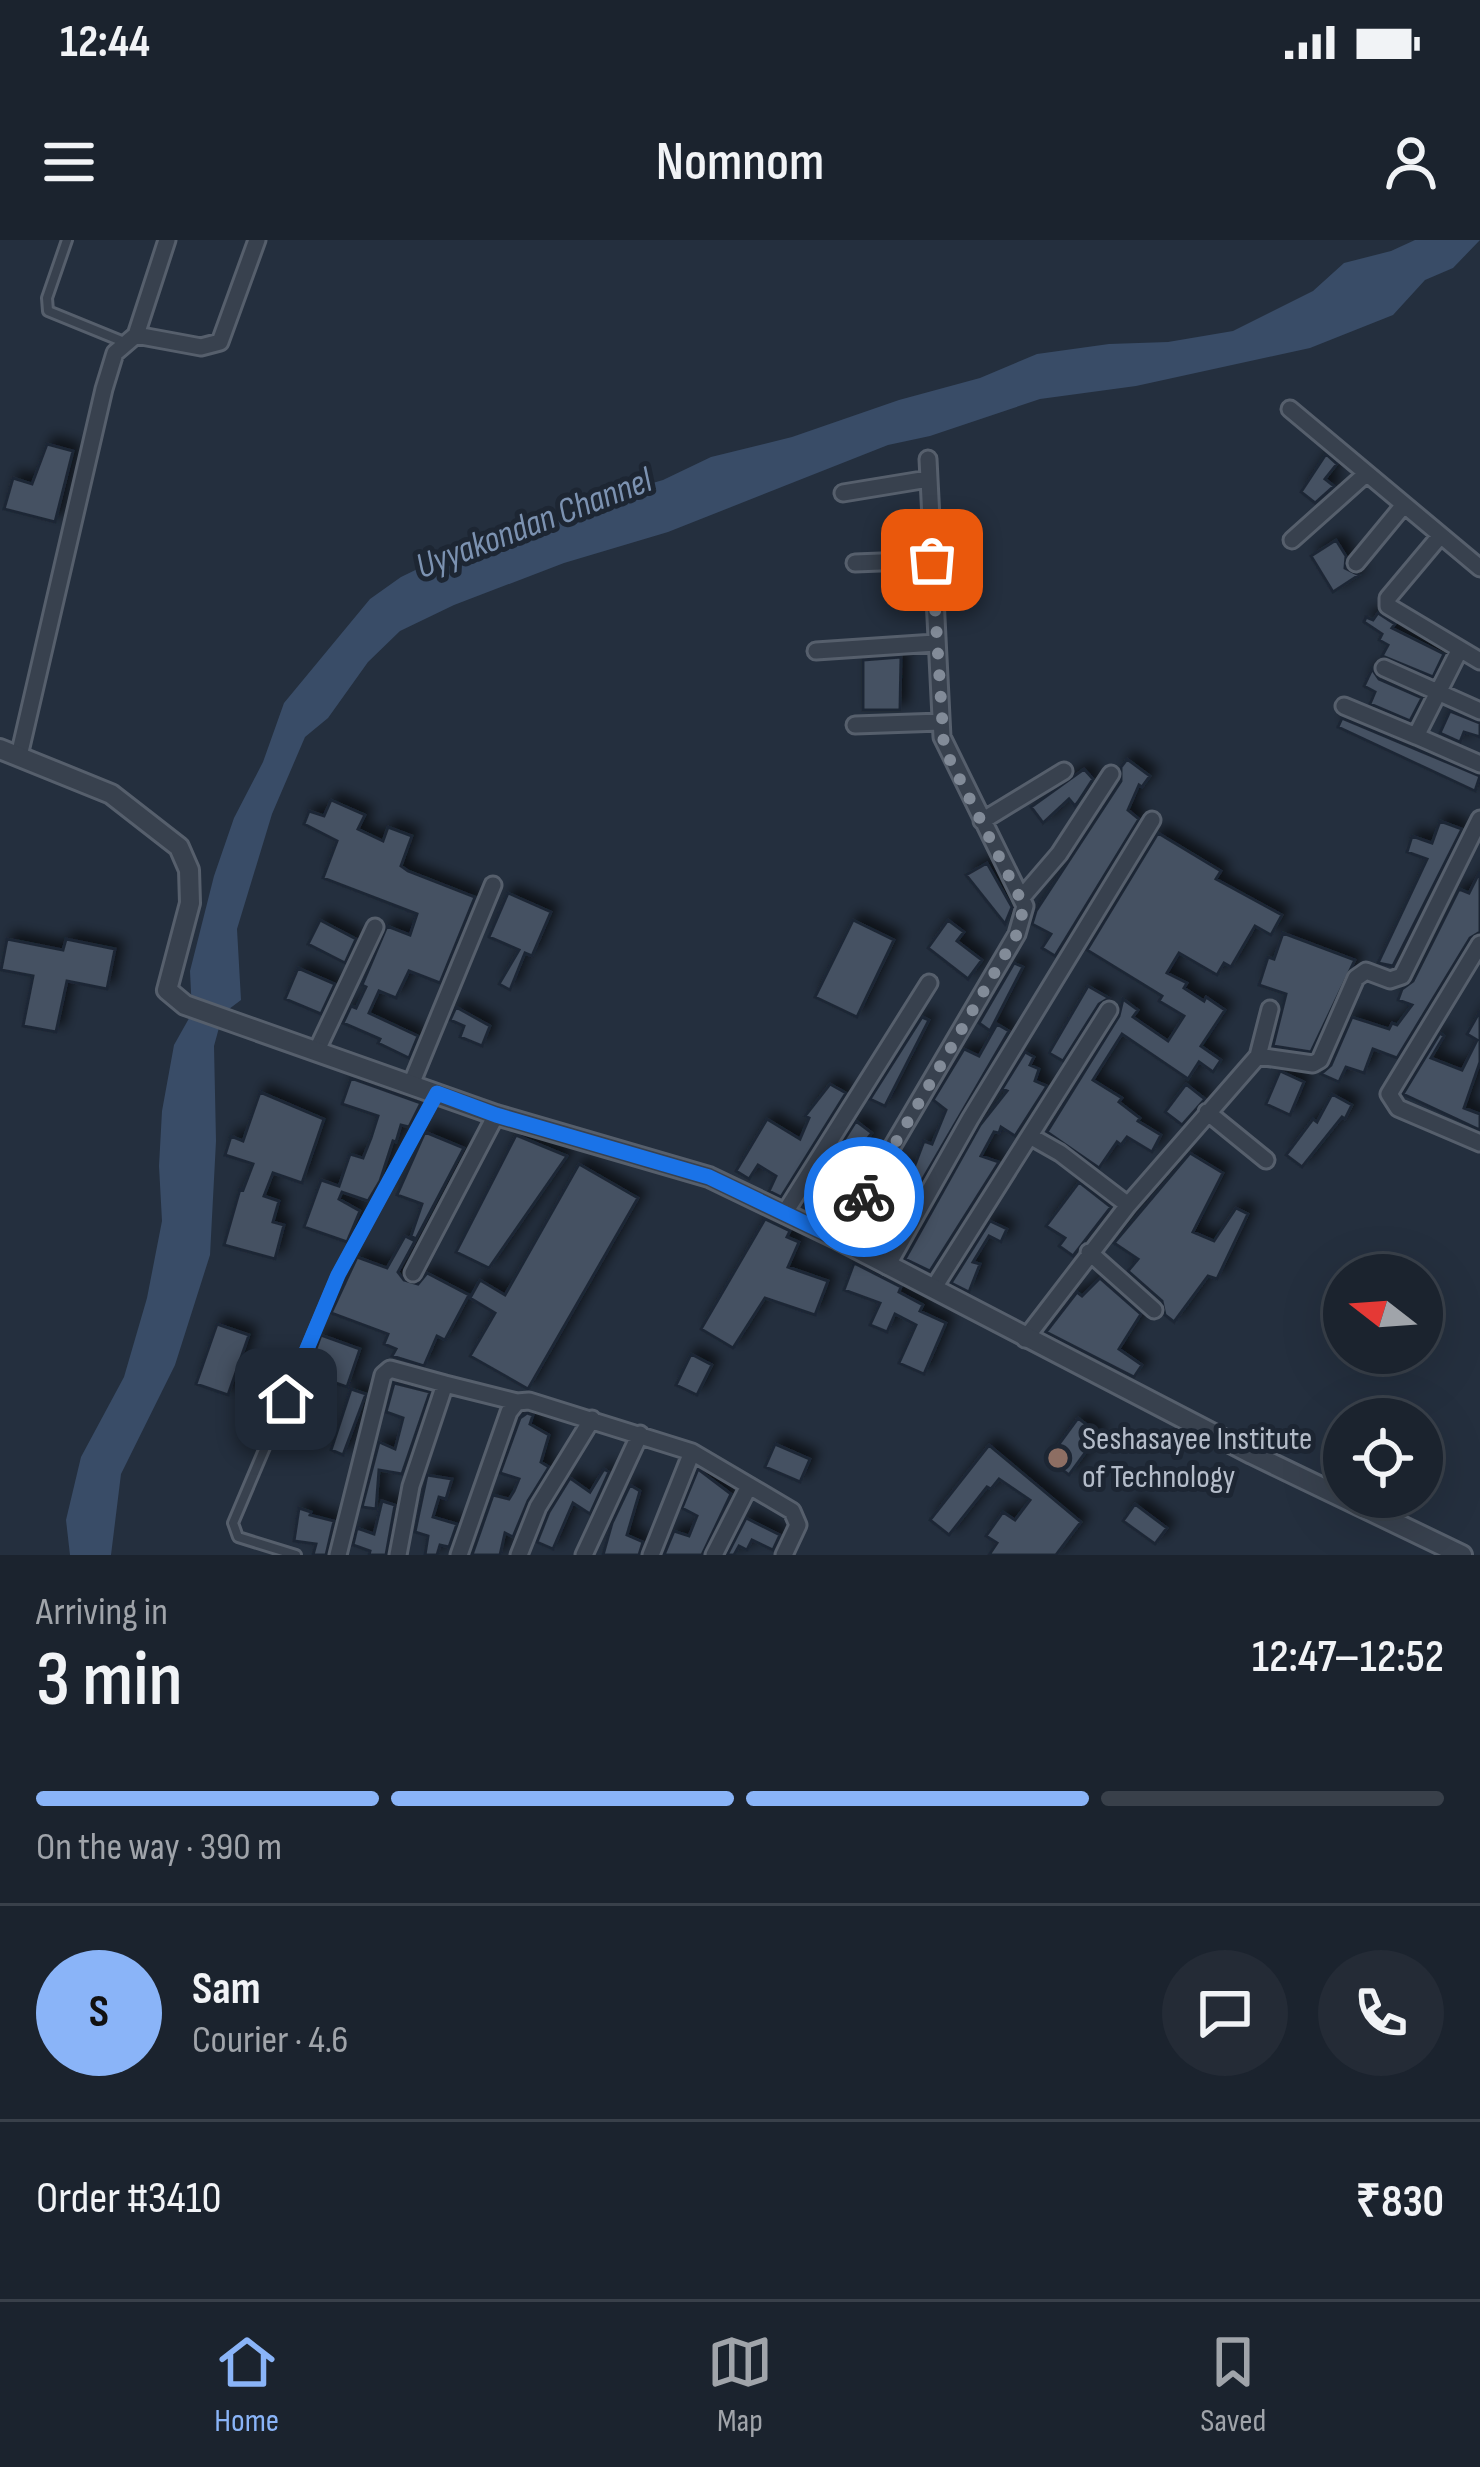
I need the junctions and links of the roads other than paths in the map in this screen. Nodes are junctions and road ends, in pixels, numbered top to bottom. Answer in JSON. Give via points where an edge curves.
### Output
{"nodes":[{"id":1,"x":67,"y":240,"type":"edge"},
{"id":2,"x":167,"y":240,"type":"edge"},
{"id":3,"x":257,"y":240,"type":"edge"},
{"id":4,"x":130,"y":339,"type":"junction"},
{"id":5,"x":1290,"y":409,"type":"dead end"},
{"id":6,"x":928,"y":459,"type":"dead end"},
{"id":7,"x":1366,"y":474,"type":"junction"},
{"id":8,"x":928,"y":479,"type":"junction"},
{"id":9,"x":843,"y":493,"type":"dead end"},
{"id":10,"x":1403,"y":506,"type":"junction"},
{"id":11,"x":1440,"y":536,"type":"junction"},
{"id":12,"x":1292,"y":540,"type":"dead end"},
{"id":13,"x":932,"y":560,"type":"junction"},
{"id":14,"x":1356,"y":562,"type":"dead end"},
{"id":15,"x":855,"y":563,"type":"dead end"},
{"id":16,"x":1480,"y":568,"type":"edge"},
{"id":17,"x":935,"y":643,"type":"junction"},
{"id":18,"x":1459,"y":650,"type":"junction"},
{"id":19,"x":816,"y":651,"type":"dead end"},
{"id":20,"x":1480,"y":661,"type":"edge"},
{"id":21,"x":1384,"y":668,"type":"dead end"},
{"id":22,"x":1440,"y":694,"type":"junction"},
{"id":23,"x":1344,"y":706,"type":"dead end"},
{"id":24,"x":1480,"y":711,"type":"edge"},
{"id":25,"x":941,"y":722,"type":"junction"},
{"id":26,"x":855,"y":724,"type":"dead end"},
{"id":27,"x":1416,"y":736,"type":"junction"},
{"id":28,"x":10,"y":753,"type":"edge"},
{"id":29,"x":1480,"y":764,"type":"edge"},
{"id":30,"x":1064,"y":771,"type":"dead end"},
{"id":31,"x":1111,"y":774,"type":"dead end"},
{"id":32,"x":1480,"y":819,"type":"edge"},
{"id":33,"x":982,"y":820,"type":"junction"},
{"id":34,"x":1152,"y":820,"type":"dead end"},
{"id":35,"x":493,"y":885,"type":"dead end"},
{"id":36,"x":1023,"y":896,"type":"junction"},
{"id":37,"x":375,"y":927,"type":"dead end"},
{"id":38,"x":1480,"y":944,"type":"edge"},
{"id":39,"x":929,"y":982,"type":"dead end"},
{"id":40,"x":1270,"y":1009,"type":"dead end"},
{"id":41,"x":1109,"y":1010,"type":"dead end"},
{"id":42,"x":316,"y":1052,"type":"junction"},
{"id":43,"x":1258,"y":1057,"type":"junction"},
{"id":44,"x":412,"y":1082,"type":"junction"},
{"id":45,"x":437,"y":1093,"type":"junction"},
{"id":46,"x":1207,"y":1112,"type":"junction"},
{"id":47,"x":496,"y":1115,"type":"junction"},
{"id":48,"x":1030,"y":1136,"type":"junction"},
{"id":49,"x":1480,"y":1143,"type":"edge"},
{"id":50,"x":1266,"y":1160,"type":"dead end"},
{"id":51,"x":1128,"y":1204,"type":"junction"},
{"id":52,"x":784,"y":1214,"type":"junction"},
{"id":53,"x":838,"y":1239,"type":"junction"},
{"id":54,"x":1089,"y":1252,"type":"junction"},
{"id":55,"x":887,"y":1266,"type":"junction"},
{"id":56,"x":413,"y":1273,"type":"dead end"},
{"id":57,"x":933,"y":1289,"type":"junction"},
{"id":58,"x":1154,"y":1310,"type":"dead end"},
{"id":59,"x":1025,"y":1339,"type":"junction"},
{"id":60,"x":445,"y":1384,"type":"junction"},
{"id":61,"x":517,"y":1402,"type":"junction"},
{"id":62,"x":592,"y":1419,"type":"junction"},
{"id":63,"x":640,"y":1434,"type":"junction"},
{"id":64,"x":692,"y":1452,"type":"junction"},
{"id":65,"x":749,"y":1486,"type":"junction"},
{"id":66,"x":296,"y":1555,"type":"edge"},
{"id":67,"x":338,"y":1555,"type":"edge"},
{"id":68,"x":398,"y":1555,"type":"edge"},
{"id":69,"x":459,"y":1555,"type":"edge"},
{"id":70,"x":519,"y":1555,"type":"edge"},
{"id":71,"x":584,"y":1555,"type":"edge"},
{"id":72,"x":651,"y":1555,"type":"edge"},
{"id":73,"x":714,"y":1555,"type":"edge"},
{"id":74,"x":784,"y":1555,"type":"edge"},
{"id":75,"x":1462,"y":1555,"type":"edge"}],
"edges":[{"from":1,"to":4,"type":"lane","via":[[48,310]]},
{"from":2,"to":4,"type":"street"},
{"from":3,"to":4,"type":"street","via":[[220,342]]},
{"from":4,"to":28,"type":"street","via":[[116,352],[104,389]]},
{"from":5,"to":7,"type":"street"},
{"from":6,"to":8,"type":"street"},
{"from":7,"to":10,"type":"street"},
{"from":7,"to":12,"type":"street"},
{"from":8,"to":9,"type":"street"},
{"from":8,"to":13,"type":"street"},
{"from":10,"to":11,"type":"street"},
{"from":10,"to":14,"type":"street"},
{"from":11,"to":16,"type":"street"},
{"from":11,"to":18,"type":"street","via":[[1388,606]]},
{"from":13,"to":15,"type":"street"},
{"from":13,"to":17,"type":"street"},
{"from":17,"to":19,"type":"street"},
{"from":17,"to":25,"type":"street"},
{"from":18,"to":20,"type":"street"},
{"from":18,"to":22,"type":"street"},
{"from":21,"to":22,"type":"street"},
{"from":22,"to":24,"type":"street"},
{"from":22,"to":27,"type":"street"},
{"from":23,"to":27,"type":"street"},
{"from":25,"to":26,"type":"street"},
{"from":25,"to":33,"type":"street","via":[[944,748]]},
{"from":27,"to":29,"type":"street"},
{"from":28,"to":42,"type":"street","via":[[111,794],[179,847],[190,903],[167,990],[185,1005]]},
{"from":30,"to":33,"type":"street"},
{"from":31,"to":36,"type":"street"},
{"from":32,"to":43,"type":"street","via":[[1402,976],[1366,971],[1356,978],[1320,1060]]},
{"from":33,"to":36,"type":"street"},
{"from":34,"to":55,"type":"street"},
{"from":35,"to":44,"type":"street"},
{"from":36,"to":53,"type":"street","via":[[1017,934]]},
{"from":37,"to":42,"type":"street"},
{"from":38,"to":49,"type":"street","via":[[1389,1094],[1398,1108]]},
{"from":39,"to":52,"type":"street"},
{"from":40,"to":43,"type":"street"},
{"from":41,"to":48,"type":"street"},
{"from":42,"to":44,"type":"street"},
{"from":43,"to":46,"type":"street"},
{"from":44,"to":45,"type":"street"},
{"from":45,"to":47,"type":"street"},
{"from":45,"to":66,"type":"lane","via":[[338,1275],[233,1523],[238,1537]]},
{"from":46,"to":50,"type":"street"},
{"from":46,"to":51,"type":"street"},
{"from":47,"to":52,"type":"street","via":[[709,1177]]},
{"from":47,"to":56,"type":"street"},
{"from":48,"to":51,"type":"street"},
{"from":48,"to":57,"type":"street"},
{"from":51,"to":54,"type":"street"},
{"from":52,"to":53,"type":"street"},
{"from":53,"to":55,"type":"street"},
{"from":54,"to":58,"type":"street"},
{"from":54,"to":59,"type":"street"},
{"from":55,"to":57,"type":"street"},
{"from":57,"to":59,"type":"street"},
{"from":59,"to":75,"type":"street"},
{"from":60,"to":61,"type":"street"},
{"from":60,"to":67,"type":"street","via":[[398,1370],[383,1375]]},
{"from":60,"to":68,"type":"street"},
{"from":61,"to":62,"type":"street"},
{"from":61,"to":69,"type":"street"},
{"from":62,"to":63,"type":"street"},
{"from":62,"to":70,"type":"street"},
{"from":63,"to":64,"type":"street"},
{"from":63,"to":71,"type":"street"},
{"from":64,"to":65,"type":"street"},
{"from":64,"to":72,"type":"street"},
{"from":65,"to":73,"type":"street"},
{"from":65,"to":74,"type":"street","via":[[797,1517]]}]}
